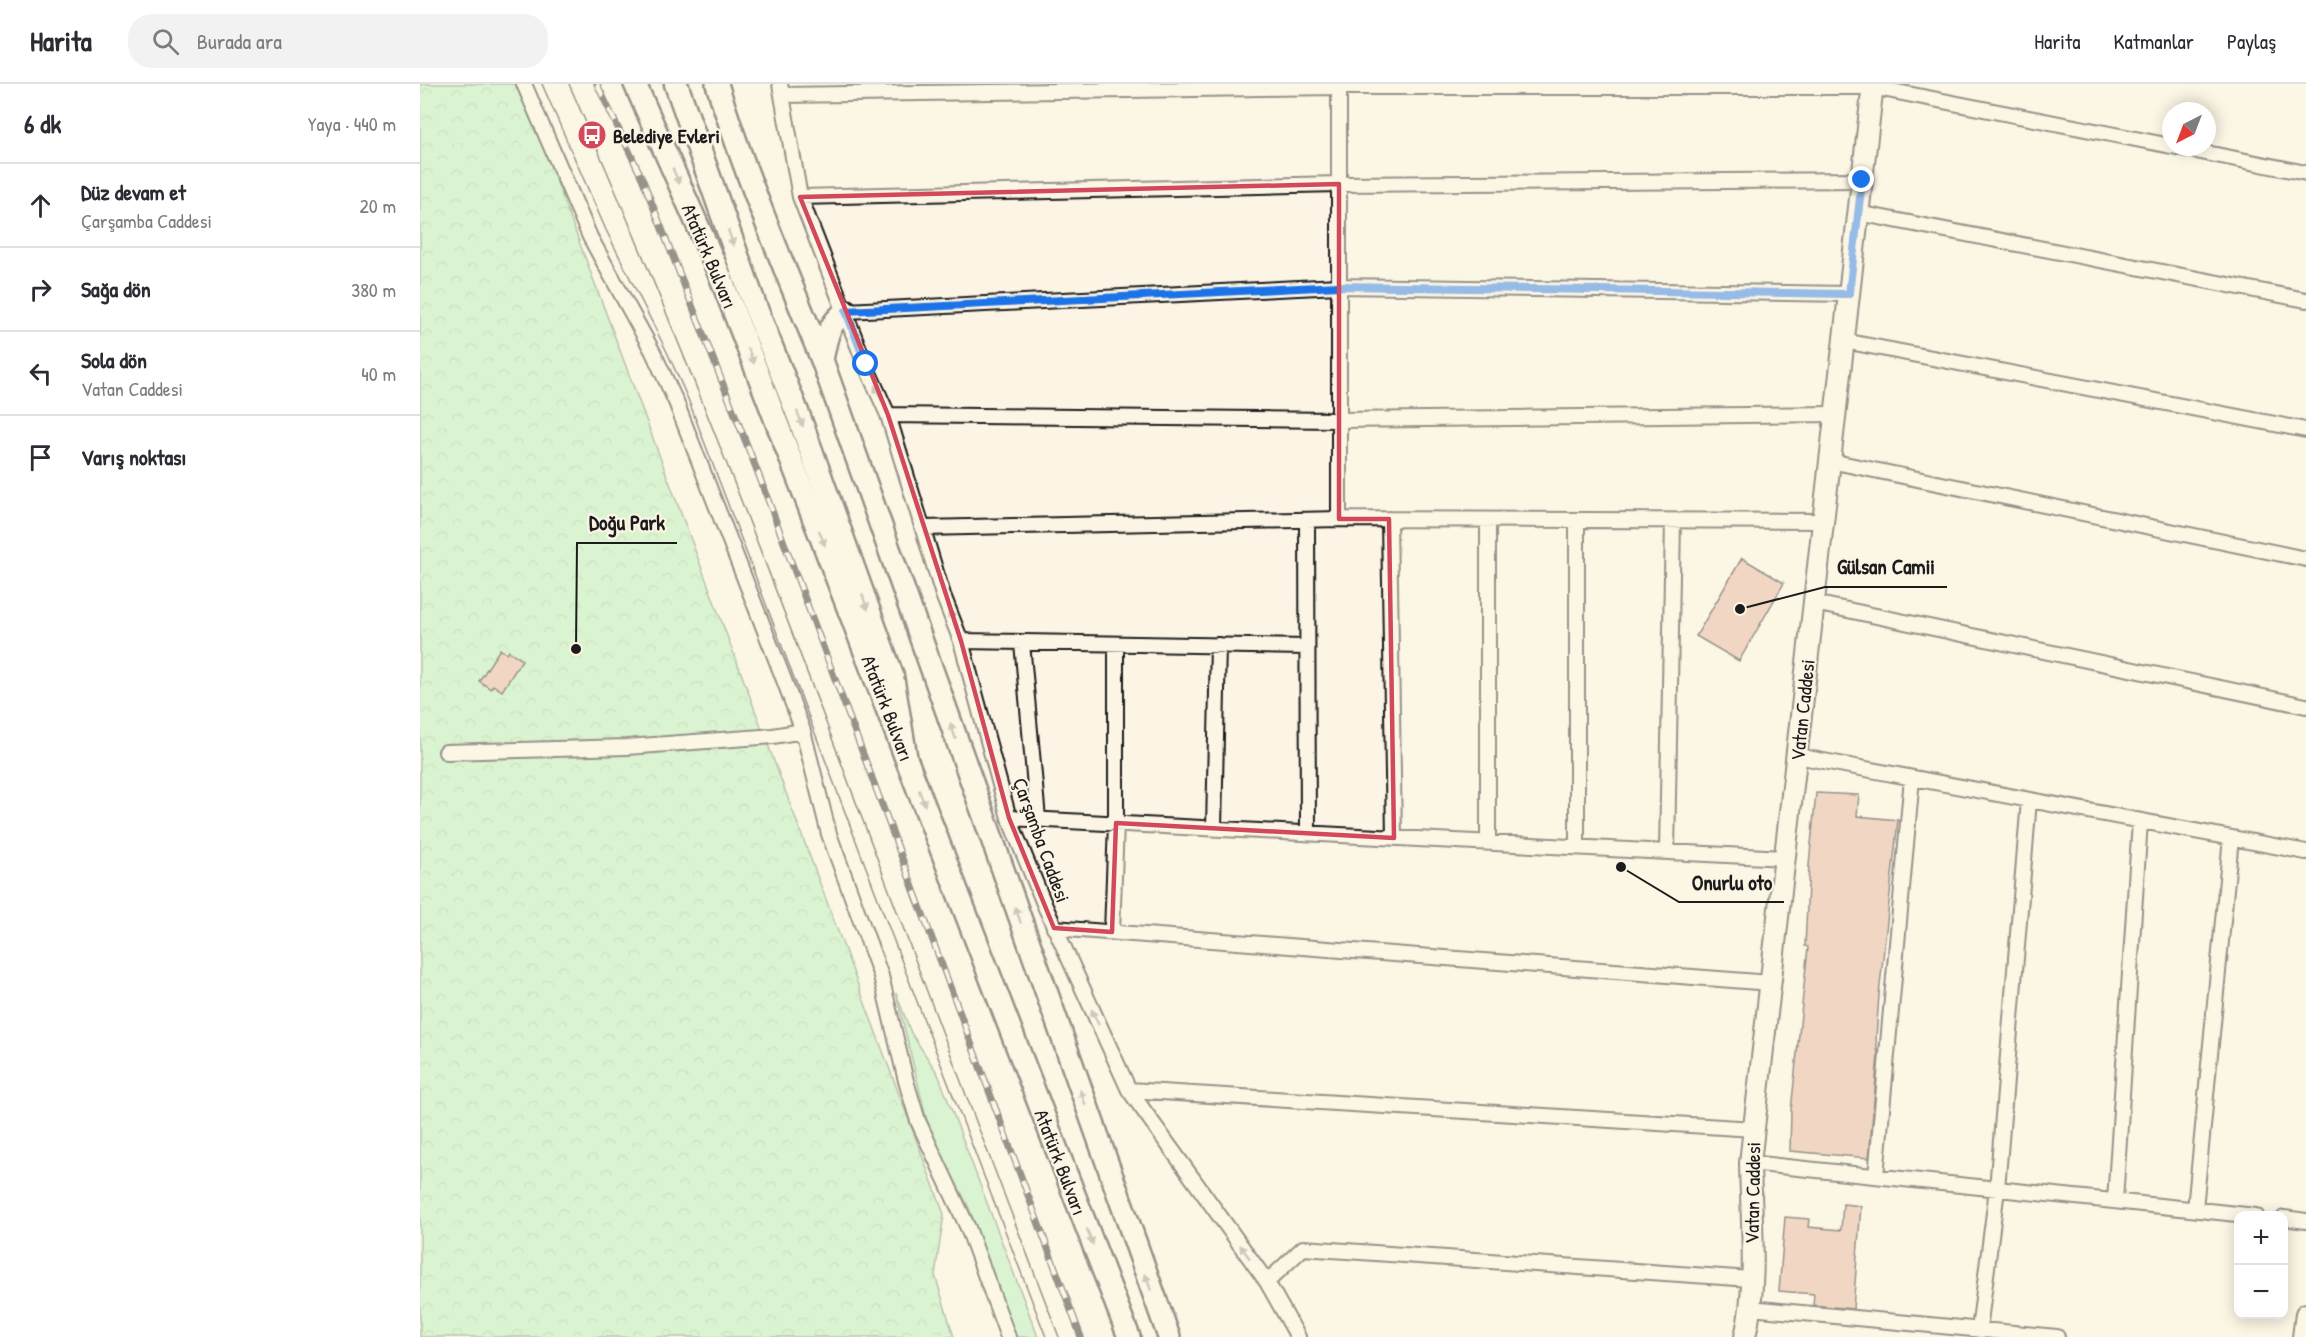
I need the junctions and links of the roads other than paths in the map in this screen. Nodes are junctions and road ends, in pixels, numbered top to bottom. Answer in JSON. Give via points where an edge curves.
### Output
{"nodes":[{"id":1,"x":524,"y":84,"type":"edge"},
{"id":2,"x":635,"y":84,"type":"edge"},
{"id":3,"x":676,"y":84,"type":"edge"},
{"id":4,"x":717,"y":84,"type":"edge"},
{"id":5,"x":731,"y":84,"type":"edge"},
{"id":6,"x":1873,"y":85,"type":"edge"},
{"id":7,"x":1339,"y":86,"type":"edge"},
{"id":8,"x":781,"y":89,"type":"edge"},
{"id":9,"x":730,"y":126,"type":"junction"},
{"id":10,"x":2162,"y":144,"type":"edge"},
{"id":11,"x":2216,"y":155,"type":"edge"},
{"id":12,"x":2306,"y":173,"type":"edge"},
{"id":13,"x":1862,"y":180,"type":"junction"},
{"id":14,"x":1339,"y":184,"type":"junction"},
{"id":15,"x":800,"y":198,"type":"junction"},
{"id":16,"x":1858,"y":213,"type":"junction"},
{"id":17,"x":1339,"y":286,"type":"junction"},
{"id":18,"x":1849,"y":294,"type":"junction"},
{"id":19,"x":2306,"y":300,"type":"edge"},
{"id":20,"x":846,"y":311,"type":"junction"},
{"id":21,"x":1844,"y":341,"type":"junction"},
{"id":22,"x":822,"y":360,"type":"junction"},
{"id":23,"x":1835,"y":414,"type":"junction"},
{"id":24,"x":888,"y":415,"type":"junction"},
{"id":25,"x":1339,"y":420,"type":"junction"},
{"id":26,"x":2306,"y":430,"type":"edge"},
{"id":27,"x":1830,"y":461,"type":"junction"},
{"id":28,"x":1340,"y":519,"type":"junction"},
{"id":29,"x":1389,"y":519,"type":"junction"},
{"id":30,"x":1307,"y":520,"type":"junction"},
{"id":31,"x":1488,"y":520,"type":"junction"},
{"id":32,"x":1577,"y":520,"type":"junction"},
{"id":33,"x":1673,"y":521,"type":"junction"},
{"id":34,"x":1823,"y":521,"type":"junction"},
{"id":35,"x":923,"y":528,"type":"junction"},
{"id":36,"x":2306,"y":559,"type":"edge"},
{"id":37,"x":1814,"y":603,"type":"junction"},
{"id":38,"x":961,"y":641,"type":"junction"},
{"id":39,"x":1022,"y":643,"type":"junction"},
{"id":40,"x":1116,"y":644,"type":"junction"},
{"id":41,"x":1218,"y":645,"type":"junction"},
{"id":42,"x":1307,"y":647,"type":"junction"},
{"id":43,"x":2306,"y":705,"type":"edge"},
{"id":44,"x":803,"y":731,"type":"junction"},
{"id":45,"x":446,"y":752,"type":"dead end"},
{"id":46,"x":905,"y":754,"type":"junction"},
{"id":47,"x":1797,"y":756,"type":"junction"},
{"id":48,"x":1912,"y":778,"type":"junction"},
{"id":49,"x":2029,"y":800,"type":"junction"},
{"id":50,"x":1009,"y":818,"type":"junction"},
{"id":51,"x":1038,"y":819,"type":"junction"},
{"id":52,"x":2139,"y":821,"type":"junction"},
{"id":53,"x":1116,"y":823,"type":"junction"},
{"id":54,"x":1214,"y":828,"type":"junction"},
{"id":55,"x":1308,"y":833,"type":"junction"},
{"id":56,"x":1394,"y":837,"type":"junction"},
{"id":57,"x":2231,"y":838,"type":"junction"},
{"id":58,"x":1488,"y":842,"type":"junction"},
{"id":59,"x":1577,"y":847,"type":"junction"},
{"id":60,"x":1667,"y":852,"type":"junction"},
{"id":61,"x":2306,"y":852,"type":"edge"},
{"id":62,"x":1785,"y":858,"type":"junction"},
{"id":63,"x":1054,"y":928,"type":"junction"},
{"id":64,"x":1112,"y":932,"type":"junction"},
{"id":65,"x":1771,"y":983,"type":"junction"},
{"id":66,"x":1129,"y":1090,"type":"junction"},
{"id":67,"x":1754,"y":1129,"type":"junction"},
{"id":68,"x":1750,"y":1163,"type":"junction"},
{"id":69,"x":1876,"y":1176,"type":"junction"},
{"id":70,"x":1998,"y":1189,"type":"junction"},
{"id":71,"x":2115,"y":1201,"type":"junction"},
{"id":72,"x":2195,"y":1209,"type":"junction"},
{"id":73,"x":2234,"y":1213,"type":"edge"},
{"id":74,"x":2288,"y":1219,"type":"edge"},
{"id":75,"x":2306,"y":1221,"type":"edge"},
{"id":76,"x":1751,"y":1279,"type":"junction"},
{"id":77,"x":1267,"y":1282,"type":"junction"},
{"id":78,"x":2306,"y":1314,"type":"edge"},
{"id":79,"x":1748,"y":1327,"type":"edge"},
{"id":80,"x":1979,"y":1330,"type":"junction"},
{"id":81,"x":1008,"y":1337,"type":"edge"},
{"id":82,"x":1129,"y":1337,"type":"edge"},
{"id":83,"x":1169,"y":1337,"type":"edge"},
{"id":84,"x":1298,"y":1337,"type":"edge"},
{"id":85,"x":2057,"y":1337,"type":"edge"},
{"id":86,"x":2303,"y":1337,"type":"edge"}],
"edges":[{"from":1,"to":44,"type":"street","via":[[590,237],[676,402]]},
{"from":2,"to":46,"type":"main road","name":"Atatürk Bulvarı","one_way":true,"via":[[721,278]]},
{"from":3,"to":46,"type":"highway","one_way":true,"via":[[892,676]]},
{"from":4,"to":9,"type":"main road","name":"Atatürk Bulvarı"},
{"from":5,"to":9,"type":"main road"},
{"from":6,"to":7,"type":"street"},
{"from":6,"to":10,"type":"street"},
{"from":6,"to":13,"type":"main road","name":"Vatan Caddesi"},
{"from":7,"to":8,"type":"street"},
{"from":7,"to":14,"type":"street"},
{"from":8,"to":15,"type":"street","name":"Çarşamba Caddesi"},
{"from":9,"to":22,"type":"main road","name":"Atatürk Bulvarı"},
{"from":11,"to":12,"type":"street"},
{"from":13,"to":14,"type":"street"},
{"from":13,"to":16,"type":"main road","name":"Vatan Caddesi"},
{"from":14,"to":15,"type":"street"},
{"from":14,"to":17,"type":"street"},
{"from":15,"to":20,"type":"street","name":"Çarşamba Caddesi"},
{"from":16,"to":18,"type":"main road","name":"Vatan Caddesi"},
{"from":16,"to":19,"type":"street"},
{"from":17,"to":18,"type":"street"},
{"from":17,"to":20,"type":"street"},
{"from":17,"to":25,"type":"street"},
{"from":18,"to":21,"type":"main road","name":"Vatan Caddesi"},
{"from":20,"to":22,"type":"main road","via":[[833,321]]},
{"from":24,"to":20,"type":"street","name":"Çarşamba Caddesi","one_way":true},
{"from":21,"to":23,"type":"main road","name":"Vatan Caddesi"},
{"from":21,"to":26,"type":"street"},
{"from":83,"to":22,"type":"main road","name":"Atatürk Bulvarı","one_way":true},
{"from":23,"to":25,"type":"street"},
{"from":23,"to":27,"type":"main road","name":"Vatan Caddesi"},
{"from":24,"to":25,"type":"street"},
{"from":24,"to":35,"type":"street","name":"Çarşamba Caddesi"},
{"from":25,"to":28,"type":"street"},
{"from":27,"to":34,"type":"main road","name":"Vatan Caddesi"},
{"from":27,"to":36,"type":"street"},
{"from":28,"to":29,"type":"street"},
{"from":28,"to":30,"type":"street"},
{"from":29,"to":31,"type":"street"},
{"from":29,"to":56,"type":"street"},
{"from":30,"to":35,"type":"street"},
{"from":30,"to":42,"type":"street"},
{"from":31,"to":32,"type":"street"},
{"from":31,"to":58,"type":"street"},
{"from":32,"to":33,"type":"street"},
{"from":32,"to":59,"type":"street"},
{"from":33,"to":34,"type":"street"},
{"from":33,"to":60,"type":"street"},
{"from":34,"to":37,"type":"main road","name":"Vatan Caddesi"},
{"from":38,"to":35,"type":"street","name":"Çarşamba Caddesi","one_way":true},
{"from":37,"to":43,"type":"street"},
{"from":37,"to":47,"type":"main road","name":"Vatan Caddesi"},
{"from":38,"to":39,"type":"street"},
{"from":38,"to":50,"type":"street","name":"Çarşamba Caddesi"},
{"from":39,"to":40,"type":"street"},
{"from":39,"to":51,"type":"street"},
{"from":40,"to":41,"type":"street"},
{"from":40,"to":53,"type":"street"},
{"from":41,"to":42,"type":"street"},
{"from":41,"to":54,"type":"street"},
{"from":42,"to":55,"type":"street"},
{"from":44,"to":45,"type":"street","via":[[627,747]]},
{"from":44,"to":81,"type":"street","via":[[829,834],[881,976],[918,1121],[968,1228]]},
{"from":46,"to":82,"type":"main road","name":"Atatürk Bulvarı","one_way":true},
{"from":47,"to":48,"type":"street"},
{"from":47,"to":62,"type":"main road","name":"Vatan Caddesi"},
{"from":48,"to":49,"type":"street"},
{"from":48,"to":69,"type":"street"},
{"from":49,"to":52,"type":"street"},
{"from":49,"to":70,"type":"street"},
{"from":50,"to":51,"type":"street"},
{"from":50,"to":63,"type":"street","name":"Çarşamba Caddesi"},
{"from":51,"to":53,"type":"street"},
{"from":52,"to":57,"type":"street"},
{"from":52,"to":71,"type":"street"},
{"from":53,"to":54,"type":"street"},
{"from":53,"to":64,"type":"street"},
{"from":54,"to":55,"type":"street"},
{"from":55,"to":56,"type":"street"},
{"from":56,"to":58,"type":"street"},
{"from":57,"to":61,"type":"street"},
{"from":57,"to":72,"type":"street"},
{"from":58,"to":59,"type":"street"},
{"from":59,"to":60,"type":"street"},
{"from":60,"to":62,"type":"street"},
{"from":62,"to":65,"type":"main road","name":"Vatan Caddesi"},
{"from":63,"to":64,"type":"street"},
{"from":66,"to":63,"type":"street","name":"Çarşamba Caddesi","one_way":true},
{"from":64,"to":65,"type":"street"},
{"from":65,"to":67,"type":"main road","name":"Vatan Caddesi"},
{"from":66,"to":67,"type":"street"},
{"from":77,"to":66,"type":"street","name":"Çarşamba Caddesi","one_way":true},
{"from":67,"to":68,"type":"main road","name":"Vatan Caddesi"},
{"from":68,"to":69,"type":"street"},
{"from":68,"to":76,"type":"main road","name":"Vatan Caddesi"},
{"from":69,"to":70,"type":"street"},
{"from":70,"to":71,"type":"street"},
{"from":70,"to":80,"type":"street"},
{"from":71,"to":72,"type":"street"},
{"from":72,"to":73,"type":"street"},
{"from":74,"to":75,"type":"street"},
{"from":76,"to":77,"type":"street","via":[[1303,1248]]},
{"from":76,"to":79,"type":"main road","name":"Vatan Caddesi"},
{"from":77,"to":84,"type":"street","name":"Çarşamba Caddesi"},
{"from":78,"to":86,"type":"main road"},
{"from":79,"to":80,"type":"street"},
{"from":80,"to":85,"type":"street"}]}
